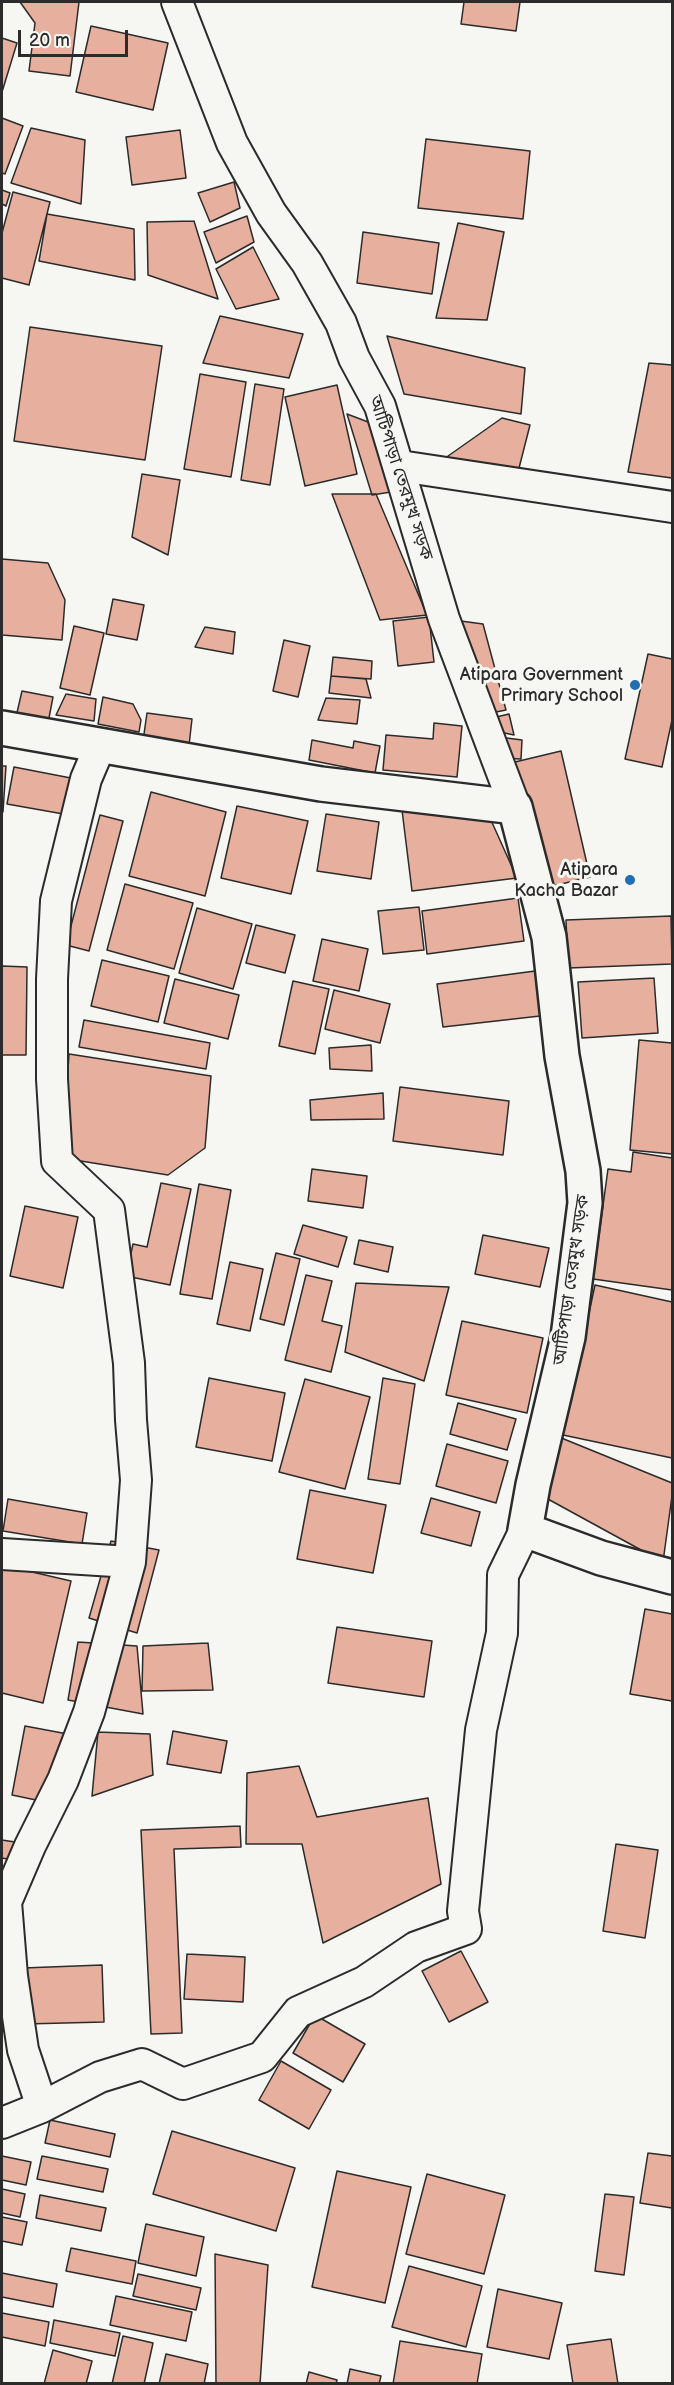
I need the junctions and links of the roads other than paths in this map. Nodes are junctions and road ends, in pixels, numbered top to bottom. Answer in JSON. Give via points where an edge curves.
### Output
{"nodes":[{"id":1,"x":177,"y":2,"type":"edge"},
{"id":2,"x":400,"y":466,"type":"junction"},
{"id":3,"x":672,"y":507,"type":"edge"},
{"id":4,"x":2,"y":728,"type":"edge"},
{"id":5,"x":100,"y":746,"type":"junction"},
{"id":6,"x":515,"y":807,"type":"junction"},
{"id":7,"x":525,"y":1530,"type":"junction"},
{"id":8,"x":2,"y":1554,"type":"edge"},
{"id":9,"x":130,"y":1562,"type":"junction"},
{"id":10,"x":672,"y":1577,"type":"edge"},
{"id":11,"x":42,"y":2107,"type":"junction"},
{"id":12,"x":2,"y":2123,"type":"edge"}],
"edges":[{"from":1,"to":2,"type":"street","name":"আটিপাড়া তেরমুখ সড়ক","via":[[232,143],[341,323],[354,358],[380,406]]},
{"from":2,"to":3,"type":"street"},
{"from":2,"to":6,"type":"street","name":"আটিপাড়া তেরমুখ সড়ক","via":[[444,619]]},
{"from":4,"to":5,"type":"main road"},
{"from":5,"to":6,"type":"main road","via":[[321,784]]},
{"from":5,"to":9,"type":"street","via":[[86,779],[56,901],[52,1079],[57,1161],[109,1210],[129,1363],[136,1480]]},
{"from":6,"to":7,"type":"main road","name":"আটিপাড়া তেরমুখ সড়ক","via":[[549,937],[561,1056],[583,1171],[585,1203],[568,1337]]},
{"from":7,"to":10,"type":"main road","via":[[601,1558]]},
{"from":7,"to":11,"type":"street","via":[[503,1575],[502,1633],[481,1730],[464,1911],[466,1929],[416,1947],[364,1982],[298,2012],[262,2057],[183,2084],[142,2064],[100,2077]]},
{"from":8,"to":9,"type":"street"},
{"from":9,"to":11,"type":"street","via":[[89,1712],[63,1780],[6,1902],[23,2050]]},
{"from":11,"to":12,"type":"street"}]}
